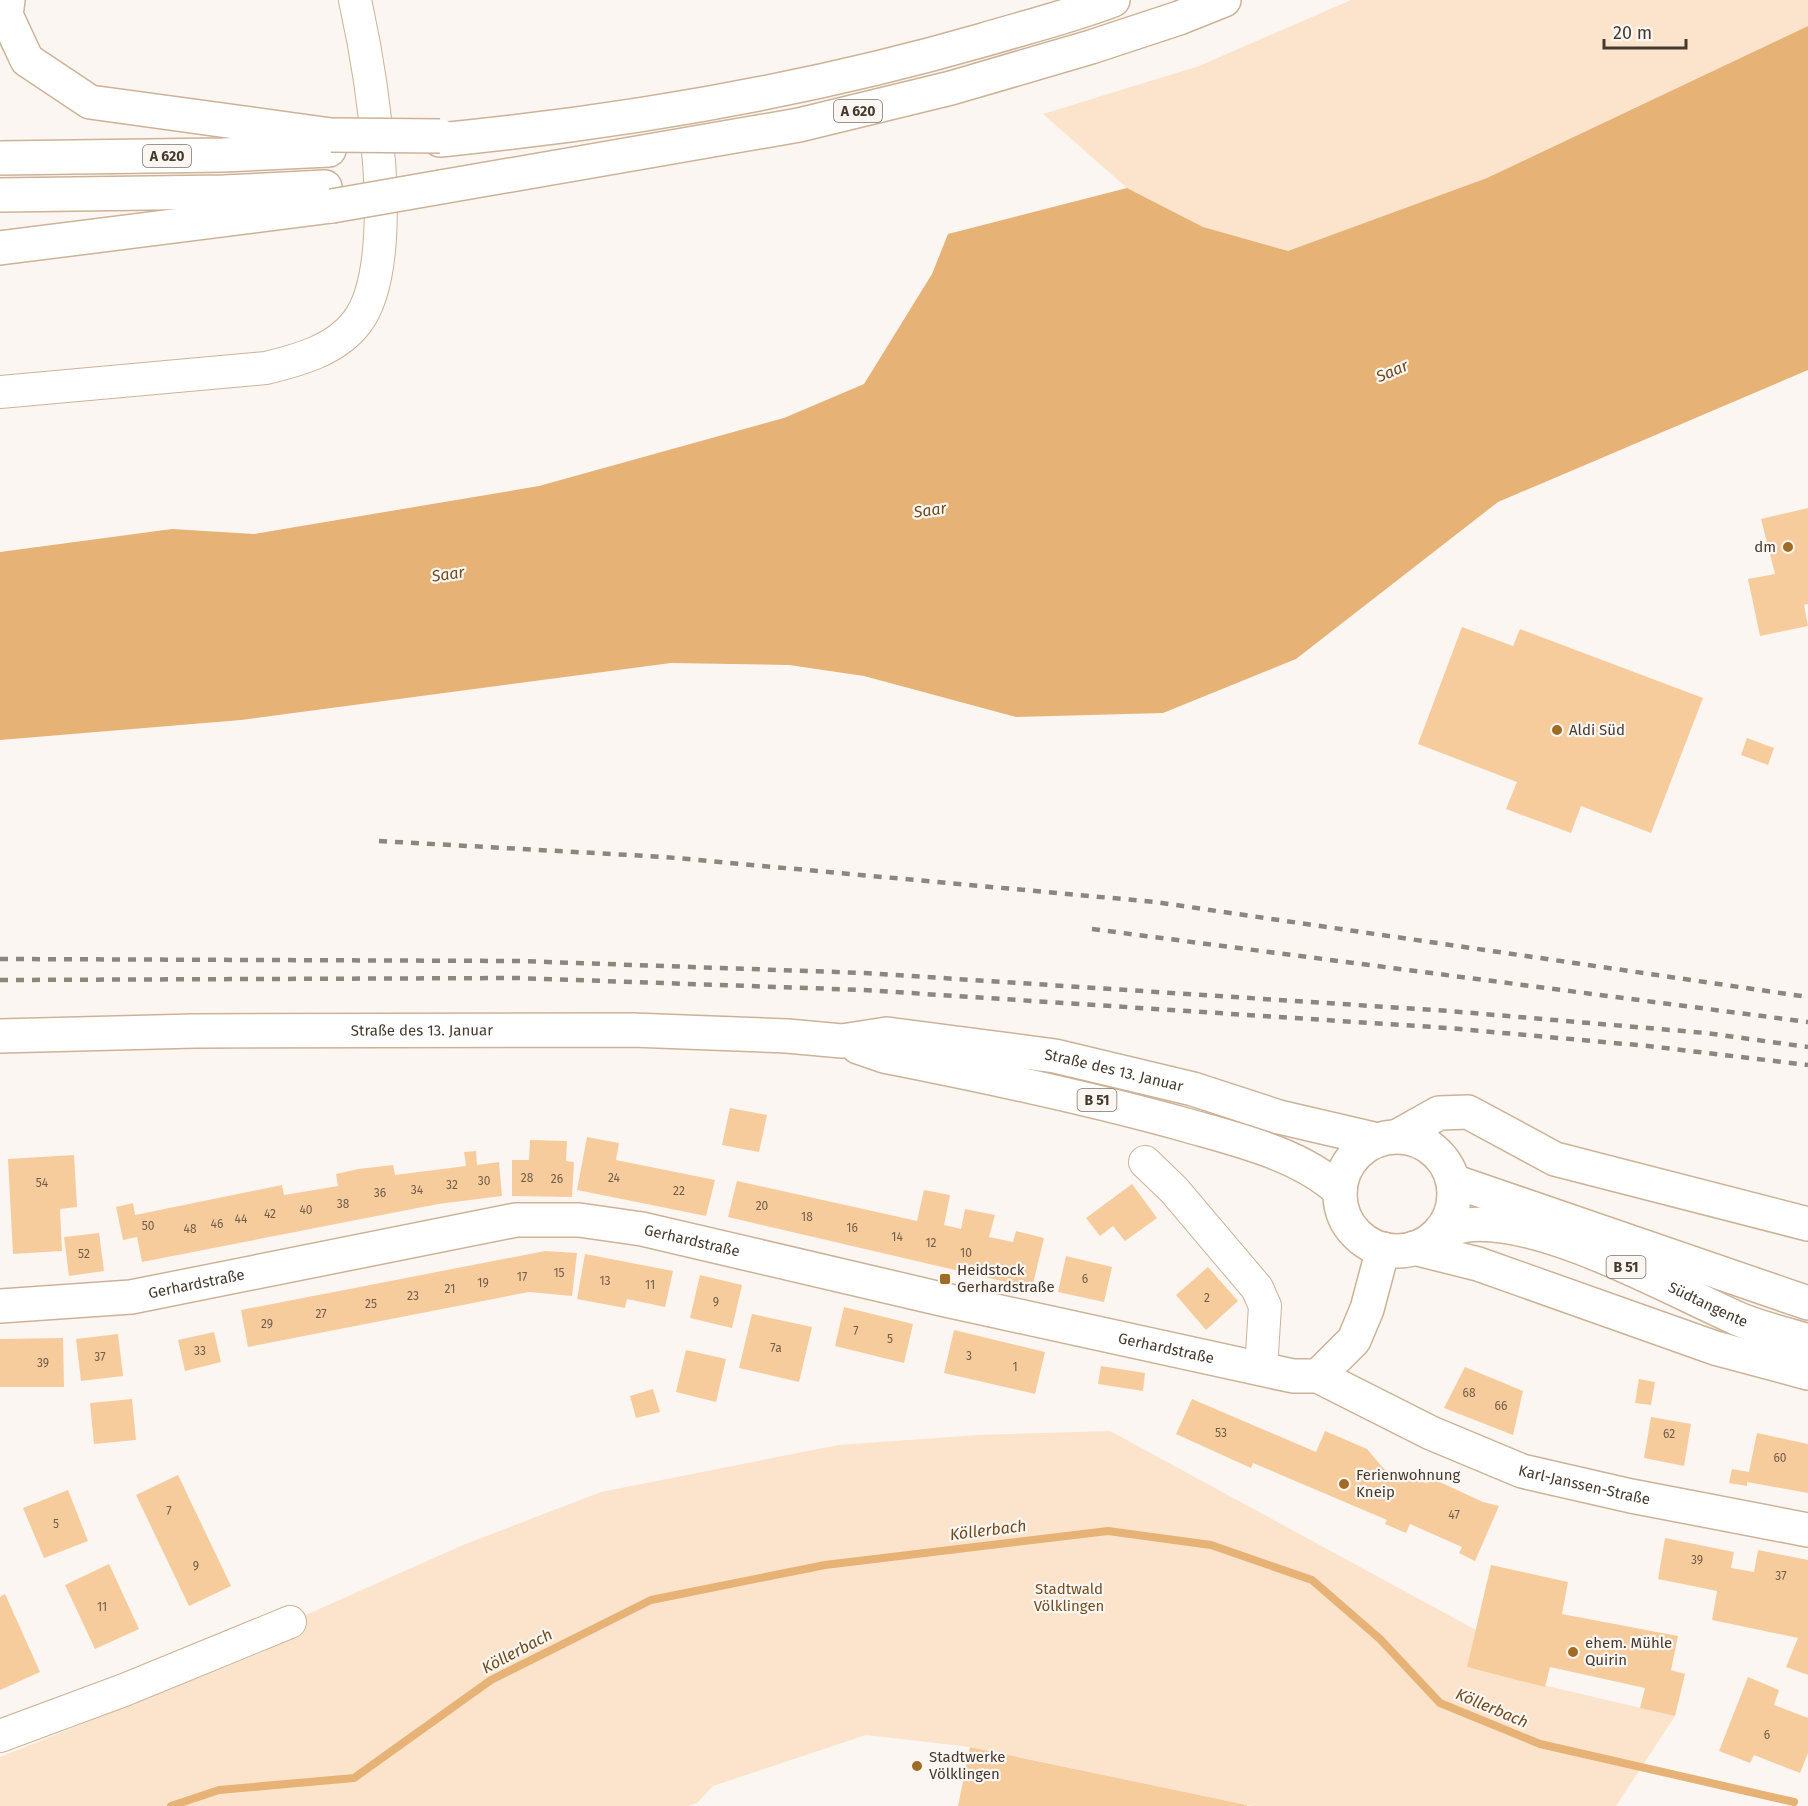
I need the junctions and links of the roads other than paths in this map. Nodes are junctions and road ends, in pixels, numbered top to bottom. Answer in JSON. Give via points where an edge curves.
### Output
{"nodes":[{"id":1,"x":8,"y":0,"type":"edge"},
{"id":2,"x":355,"y":0,"type":"edge"},
{"id":3,"x":1113,"y":0,"type":"edge"},
{"id":4,"x":1224,"y":0,"type":"edge"},
{"id":5,"x":333,"y":142,"type":"junction"},
{"id":6,"x":0,"y":158,"type":"edge"},
{"id":7,"x":0,"y":195,"type":"edge"},
{"id":8,"x":332,"y":196,"type":"junction"},
{"id":9,"x":0,"y":248,"type":"edge"},
{"id":10,"x":0,"y":392,"type":"edge"},
{"id":11,"x":0,"y":1036,"type":"edge"},
{"id":12,"x":842,"y":1041,"type":"junction"},
{"id":13,"x":1388,"y":1138,"type":"junction"},
{"id":14,"x":1145,"y":1162,"type":"dead end"},
{"id":15,"x":1453,"y":1181,"type":"junction"},
{"id":16,"x":1340,"y":1191,"type":"junction"},
{"id":17,"x":1808,"y":1224,"type":"edge"},
{"id":18,"x":1411,"y":1244,"type":"junction"},
{"id":19,"x":1808,"y":1303,"type":"edge"},
{"id":20,"x":0,"y":1306,"type":"edge"},
{"id":21,"x":1808,"y":1341,"type":"edge"},
{"id":22,"x":1261,"y":1369,"type":"junction"},
{"id":23,"x":1808,"y":1373,"type":"edge"},
{"id":24,"x":1318,"y":1376,"type":"junction"},
{"id":25,"x":1371,"y":1404,"type":"joint"},
{"id":26,"x":1808,"y":1530,"type":"edge"},
{"id":27,"x":290,"y":1622,"type":"dead end"},
{"id":28,"x":0,"y":1736,"type":"edge"}],
"edges":[{"from":1,"to":5,"type":"main road","via":[[6,15],[27,60],[90,102]]},
{"from":2,"to":10,"type":"street","via":[[373,107],[381,231],[380,261],[372,295],[357,322],[333,343],[304,359],[266,368]]},
{"from":3,"to":5,"type":"main road","number":"A 620","via":[[940,52],[790,89],[657,114],[489,135]]},
{"from":4,"to":8,"type":"main road","number":"A 620","via":[[1091,47],[951,88],[799,126],[529,170]]},
{"from":5,"to":6,"type":"main road","number":"A 620","via":[[212,155]]},
{"from":7,"to":8,"type":"main road","number":"A 620","via":[[224,192]]},
{"from":8,"to":9,"type":"main road"},
{"from":11,"to":12,"type":"main road","name":"Straße des 13. Januar","via":[[632,1029]]},
{"from":12,"to":13,"type":"main road","name":"Straße des 13. Januar","via":[[886,1034],[1055,1056],[1193,1089],[1279,1117]]},
{"from":12,"to":16,"type":"main road","name":"Straße des 13. Januar","number":"B 51","via":[[884,1056],[1049,1088],[1240,1141],[1314,1171]]},
{"from":13,"to":15,"type":"main road","via":[[1419,1140],[1445,1163]]},
{"from":13,"to":16,"type":"main road","via":[[1366,1146],[1349,1164]]},
{"from":13,"to":17,"type":"main road","via":[[1439,1113],[1467,1112],[1555,1160]]},
{"from":14,"to":22,"type":"street","via":[[1174,1190],[1257,1288],[1265,1306]]},
{"from":15,"to":18,"type":"main road","via":[[1454,1204],[1450,1215]]},
{"from":15,"to":19,"type":"main road","name":"Südtangente","number":"B 51"},
{"from":16,"to":18,"type":"main road","via":[[1349,1224],[1368,1242]]},
{"from":18,"to":21,"type":"main road","name":"Südtangente","number":"B 51","via":[[1466,1225],[1525,1231],[1650,1276],[1736,1319]]},
{"from":18,"to":23,"type":"main road","via":[[1715,1348]]},
{"from":18,"to":24,"type":"main road","via":[[1367,1309],[1354,1340]]},
{"from":20,"to":22,"type":"main road","name":"Gerhardstraße","via":[[131,1297],[516,1220],[579,1220],[642,1229]]},
{"from":22,"to":24,"type":"main road","name":"Gerhardstraße","via":[[1293,1376]]},
{"from":24,"to":25,"type":"main road","name":"Gerhardstraße"},
{"from":25,"to":26,"type":"main road","name":"Karl-Janssen-Straße","via":[[1522,1471]]},
{"from":27,"to":28,"type":"street"}]}
